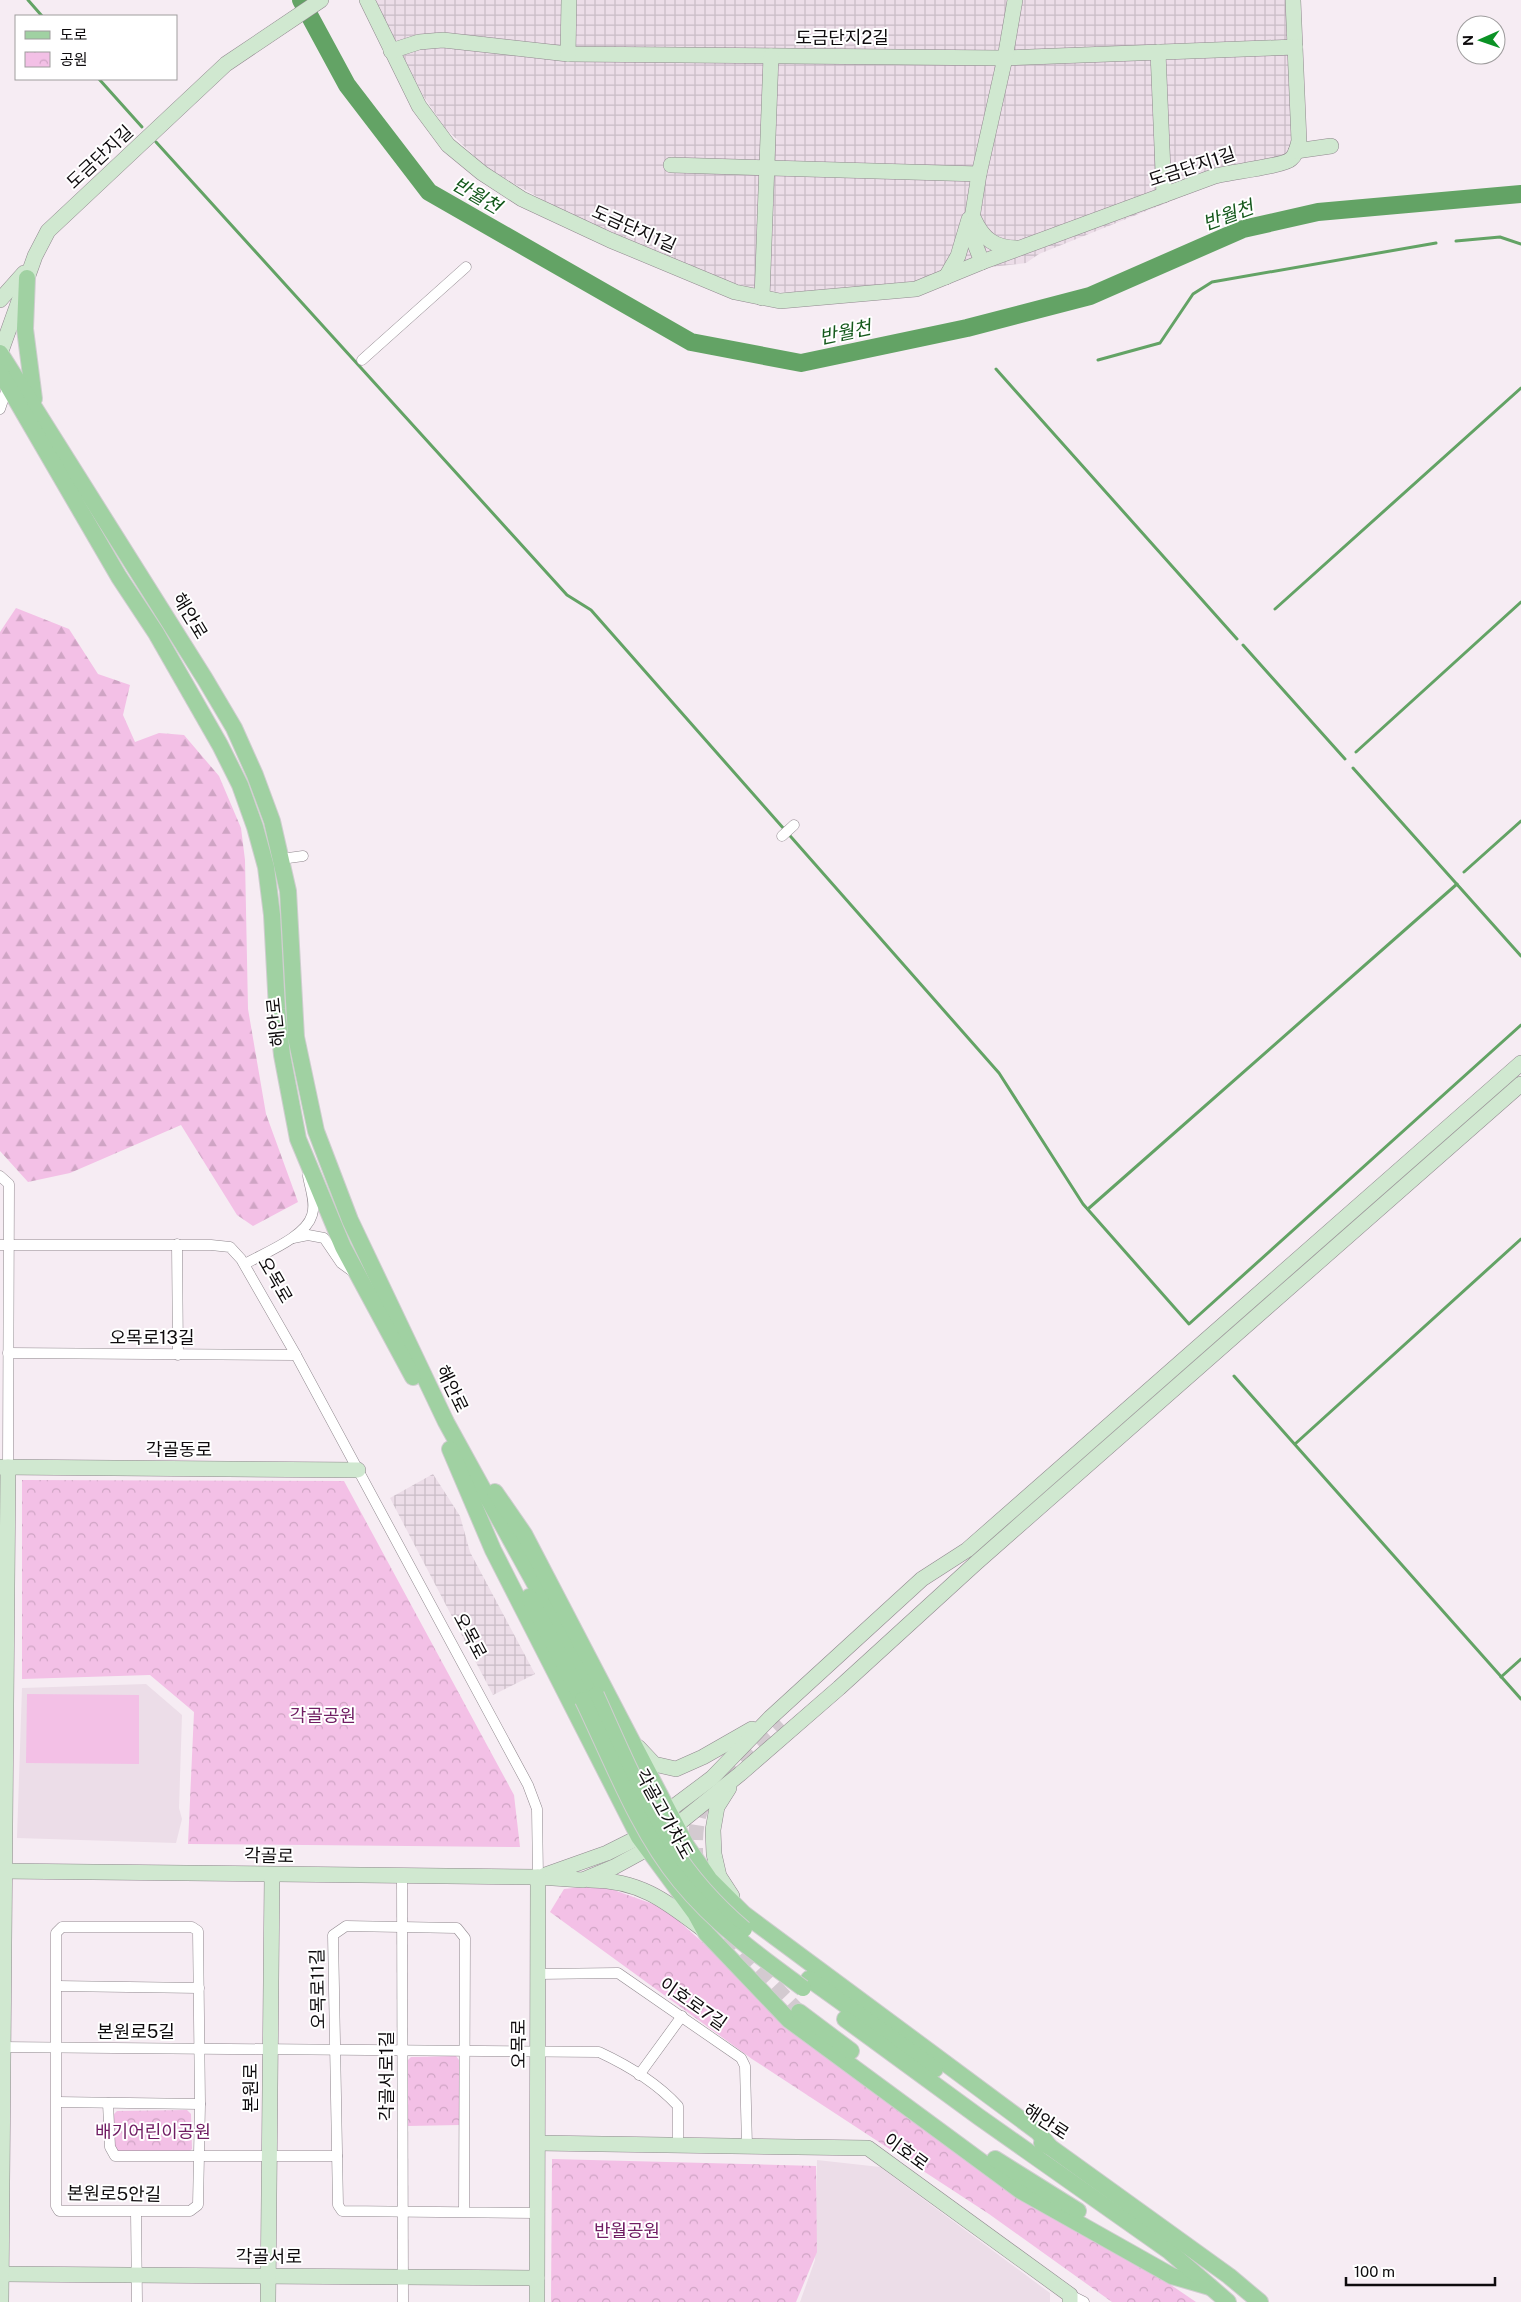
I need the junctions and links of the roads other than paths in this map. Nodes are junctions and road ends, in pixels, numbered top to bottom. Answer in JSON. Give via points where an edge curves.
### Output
{"nodes":[{"id":1,"x":321,"y":0,"type":"edge"},
{"id":2,"x":367,"y":0,"type":"edge"},
{"id":3,"x":569,"y":0,"type":"edge"},
{"id":4,"x":1015,"y":0,"type":"edge"},
{"id":5,"x":1293,"y":0,"type":"edge"},
{"id":6,"x":1295,"y":48,"type":"junction"},
{"id":7,"x":391,"y":51,"type":"junction"},
{"id":8,"x":1158,"y":52,"type":"junction"},
{"id":9,"x":568,"y":54,"type":"junction"},
{"id":10,"x":771,"y":56,"type":"junction"},
{"id":11,"x":1005,"y":58,"type":"junction"},
{"id":12,"x":1331,"y":146,"type":"dead end"},
{"id":13,"x":1296,"y":151,"type":"junction"},
{"id":14,"x":672,"y":165,"type":"dead end"},
{"id":15,"x":768,"y":168,"type":"junction"},
{"id":16,"x":979,"y":174,"type":"junction"},
{"id":17,"x":1164,"y":195,"type":"junction"},
{"id":18,"x":974,"y":210,"type":"junction"},
{"id":19,"x":1021,"y":248,"type":"junction"},
{"id":20,"x":34,"y":259,"type":"junction"},
{"id":21,"x":982,"y":262,"type":"junction"},
{"id":22,"x":466,"y":266,"type":"dead end"},
{"id":23,"x":946,"y":277,"type":"junction"},
{"id":24,"x":27,"y":278,"type":"junction"},
{"id":25,"x":762,"y":298,"type":"junction"},
{"id":26,"x":0,"y":300,"type":"edge"},
{"id":27,"x":0,"y":353,"type":"edge"},
{"id":28,"x":362,"y":360,"type":"dead end"},
{"id":29,"x":4,"y":378,"type":"edge"},
{"id":30,"x":35,"y":409,"type":"junction"},
{"id":31,"x":0,"y":410,"type":"edge"},
{"id":32,"x":794,"y":825,"type":"dead end"},
{"id":33,"x":782,"y":836,"type":"dead end"},
{"id":34,"x":303,"y":856,"type":"dead end"},
{"id":35,"x":280,"y":859,"type":"junction"},
{"id":36,"x":1521,"y":1063,"type":"edge"},
{"id":37,"x":1521,"y":1084,"type":"edge"},
{"id":38,"x":302,"y":1147,"type":"junction"},
{"id":39,"x":0,"y":1176,"type":"edge"},
{"id":40,"x":292,"y":1238,"type":"junction"},
{"id":41,"x":177,"y":1244,"type":"junction"},
{"id":42,"x":4,"y":1245,"type":"edge"},
{"id":43,"x":245,"y":1264,"type":"junction"},
{"id":44,"x":358,"y":1275,"type":"junction"},
{"id":45,"x":8,"y":1354,"type":"junction"},
{"id":46,"x":178,"y":1355,"type":"junction"},
{"id":47,"x":296,"y":1355,"type":"junction"},
{"id":48,"x":4,"y":1400,"type":"edge"},
{"id":49,"x":444,"y":1426,"type":"junction"},
{"id":50,"x":4,"y":1467,"type":"edge"},
{"id":51,"x":358,"y":1470,"type":"junction"},
{"id":52,"x":3,"y":1667,"type":"edge"},
{"id":53,"x":589,"y":1698,"type":"joint"},
{"id":54,"x":776,"y":1720,"type":"junction"},
{"id":55,"x":633,"y":1743,"type":"junction"},
{"id":56,"x":740,"y":1774,"type":"junction"},
{"id":57,"x":656,"y":1787,"type":"junction"},
{"id":58,"x":622,"y":1804,"type":"junction"},
{"id":59,"x":672,"y":1818,"type":"junction"},
{"id":60,"x":643,"y":1843,"type":"junction"},
{"id":61,"x":2,"y":1871,"type":"edge"},
{"id":62,"x":272,"y":1875,"type":"junction"},
{"id":63,"x":402,"y":1876,"type":"junction"},
{"id":64,"x":538,"y":1877,"type":"junction"},
{"id":65,"x":583,"y":1880,"type":"junction"},
{"id":66,"x":744,"y":1914,"type":"junction"},
{"id":67,"x":402,"y":1927,"type":"junction"},
{"id":68,"x":706,"y":1933,"type":"junction"},
{"id":69,"x":1,"y":1943,"type":"edge"},
{"id":70,"x":538,"y":1974,"type":"junction"},
{"id":71,"x":806,"y":1984,"type":"junction"},
{"id":72,"x":57,"y":1986,"type":"junction"},
{"id":73,"x":199,"y":1988,"type":"junction"},
{"id":74,"x":799,"y":2012,"type":"tunnel mouth"},
{"id":75,"x":682,"y":2016,"type":"junction"},
{"id":76,"x":1,"y":2048,"type":"edge"},
{"id":77,"x":57,"y":2048,"type":"junction"},
{"id":78,"x":199,"y":2048,"type":"junction"},
{"id":79,"x":270,"y":2049,"type":"junction"},
{"id":80,"x":336,"y":2050,"type":"junction"},
{"id":81,"x":464,"y":2050,"type":"junction"},
{"id":82,"x":404,"y":2051,"type":"junction"},
{"id":83,"x":538,"y":2052,"type":"junction"},
{"id":84,"x":639,"y":2075,"type":"junction"},
{"id":85,"x":57,"y":2102,"type":"junction"},
{"id":86,"x":108,"y":2103,"type":"junction"},
{"id":87,"x":200,"y":2104,"type":"junction"},
{"id":88,"x":538,"y":2143,"type":"junction"},
{"id":89,"x":678,"y":2145,"type":"junction"},
{"id":90,"x":747,"y":2146,"type":"junction"},
{"id":91,"x":1050,"y":2147,"type":"junction"},
{"id":92,"x":199,"y":2156,"type":"junction"},
{"id":93,"x":269,"y":2156,"type":"junction"},
{"id":94,"x":337,"y":2156,"type":"junction"},
{"id":95,"x":0,"y":2158,"type":"edge"},
{"id":96,"x":136,"y":2212,"type":"junction"},
{"id":97,"x":403,"y":2212,"type":"junction"},
{"id":98,"x":464,"y":2212,"type":"junction"},
{"id":99,"x":537,"y":2214,"type":"junction"},
{"id":100,"x":0,"y":2274,"type":"edge"},
{"id":101,"x":137,"y":2274,"type":"junction"},
{"id":102,"x":268,"y":2276,"type":"junction"},
{"id":103,"x":403,"y":2276,"type":"junction"},
{"id":104,"x":537,"y":2278,"type":"junction"},
{"id":105,"x":1210,"y":2287,"type":"junction"},
{"id":106,"x":1070,"y":2298,"type":"edge"},
{"id":107,"x":1,"y":2302,"type":"edge"},
{"id":108,"x":137,"y":2302,"type":"edge"},
{"id":109,"x":268,"y":2302,"type":"edge"},
{"id":110,"x":402,"y":2302,"type":"edge"},
{"id":111,"x":537,"y":2302,"type":"edge"},
{"id":112,"x":1084,"y":2302,"type":"edge"},
{"id":113,"x":1228,"y":2302,"type":"edge"},
{"id":114,"x":1260,"y":2302,"type":"edge"}],
"edges":[{"from":1,"to":20,"type":"main road","name":"도금단지길","via":[[226,64],[197,90],[48,231]]},
{"from":2,"to":7,"type":"main road","name":"도금단지1길"},
{"from":3,"to":9,"type":"main road"},
{"from":4,"to":11,"type":"main road"},
{"from":5,"to":6,"type":"main road"},
{"from":6,"to":8,"type":"main road","name":"도금단지2길"},
{"from":6,"to":13,"type":"main road","via":[[1299,142]]},
{"from":7,"to":9,"type":"main road","name":"도금단지2길","via":[[419,42],[443,40]]},
{"from":7,"to":25,"type":"main road","name":"도금단지1길","via":[[419,106],[448,146],[482,173],[522,198],[610,240],[735,292]]},
{"from":8,"to":11,"type":"main road","name":"도금단지2길"},
{"from":8,"to":17,"type":"main road"},
{"from":9,"to":10,"type":"main road","name":"도금단지2길"},
{"from":10,"to":11,"type":"main road","name":"도금단지2길"},
{"from":10,"to":15,"type":"main road"},
{"from":11,"to":16,"type":"main road"},
{"from":12,"to":13,"type":"main road"},
{"from":13,"to":17,"type":"main road","name":"도금단지1길","via":[[1291,160],[1215,176]]},
{"from":14,"to":15,"type":"main road"},
{"from":15,"to":16,"type":"main road"},
{"from":15,"to":25,"type":"main road"},
{"from":16,"to":18,"type":"main road"},
{"from":17,"to":19,"type":"main road","name":"도금단지1길"},
{"from":18,"to":19,"type":"main road","via":[[979,230],[993,244]]},
{"from":18,"to":21,"type":"main road","via":[[971,225]]},
{"from":18,"to":23,"type":"main road","via":[[958,256]]},
{"from":19,"to":21,"type":"main road","name":"도금단지1길"},
{"from":20,"to":24,"type":"main road","name":"도금단지길"},
{"from":20,"to":26,"type":"main road"},
{"from":21,"to":23,"type":"main road","name":"도금단지1길"},
{"from":22,"to":28,"type":"street"},
{"from":23,"to":25,"type":"main road","name":"도금단지1길","via":[[916,289],[780,301]]},
{"from":24,"to":27,"type":"main road","name":"도금단지길"},
{"from":24,"to":30,"type":"main road","via":[[25,329]]},
{"from":27,"to":30,"type":"main road","name":"해안로"},
{"from":29,"to":31,"type":"street"},
{"from":29,"to":38,"type":"main road","name":"해안로","via":[[119,577],[156,633],[240,785],[266,867],[282,1055]]},
{"from":30,"to":35,"type":"main road","name":"해안로","via":[[234,728],[272,821]]},
{"from":32,"to":33,"type":"street"},
{"from":34,"to":35,"type":"street"},
{"from":35,"to":49,"type":"main road","name":"해안로","via":[[288,892],[296,1037],[316,1131],[350,1220]]},
{"from":36,"to":54,"type":"main road","via":[[967,1550],[922,1579]]},
{"from":37,"to":56,"type":"main road"},
{"from":38,"to":40,"type":"street","via":[[313,1202],[312,1214],[307,1224]]},
{"from":38,"to":44,"type":"main road","name":"해안로","via":[[343,1247]]},
{"from":39,"to":42,"type":"street","via":[[9,1184]]},
{"from":40,"to":43,"type":"street"},
{"from":40,"to":44,"type":"street","via":[[308,1235],[324,1238],[342,1263]]},
{"from":41,"to":42,"type":"street","name":"오목로"},
{"from":41,"to":43,"type":"street","name":"오목로","via":[[230,1247]]},
{"from":41,"to":46,"type":"street"},
{"from":42,"to":45,"type":"street"},
{"from":43,"to":47,"type":"street","name":"오목로"},
{"from":44,"to":49,"type":"main road","name":"해안로"},
{"from":45,"to":46,"type":"street","name":"오목로13길"},
{"from":45,"to":48,"type":"street"},
{"from":46,"to":47,"type":"street","name":"오목로13길"},
{"from":47,"to":51,"type":"street","name":"오목로"},
{"from":48,"to":50,"type":"street"},
{"from":49,"to":53,"type":"main road","name":"해안로"},
{"from":49,"to":55,"type":"main road","via":[[524,1534]]},
{"from":49,"to":58,"type":"main road","via":[[493,1550]]},
{"from":50,"to":51,"type":"main road","name":"각골동로"},
{"from":50,"to":52,"type":"main road"},
{"from":51,"to":64,"type":"street","name":"오목로","via":[[528,1785],[537,1809]]},
{"from":52,"to":61,"type":"main road"},
{"from":53,"to":71,"type":"main road","name":"각골고가차도","bridge":true,"via":[[648,1831],[679,1881],[710,1914],[750,1948]]},
{"from":54,"to":55,"type":"main road","via":[[676,1769],[654,1764]]},
{"from":54,"to":59,"type":"main road"},
{"from":55,"to":57,"type":"main road"},
{"from":56,"to":59,"type":"main road"},
{"from":56,"to":66,"type":"main road","via":[[717,1807],[713,1830],[719,1876]]},
{"from":57,"to":58,"type":"main road","via":[[657,1806],[648,1818],[636,1817]]},
{"from":57,"to":59,"type":"main road"},
{"from":58,"to":60,"type":"main road"},
{"from":59,"to":60,"type":"main road"},
{"from":59,"to":66,"type":"main road","via":[[710,1880]]},
{"from":60,"to":64,"type":"main road","name":"각골로"},
{"from":60,"to":65,"type":"main road","name":"각골로","via":[[614,1868]]},
{"from":60,"to":68,"type":"main road"},
{"from":61,"to":62,"type":"main road","name":"각골로"},
{"from":61,"to":69,"type":"main road"},
{"from":62,"to":63,"type":"main road","name":"각골로"},
{"from":62,"to":79,"type":"main road","name":"본원로"},
{"from":63,"to":64,"type":"main road","name":"각골로"},
{"from":63,"to":67,"type":"street","name":"각골서로1길"},
{"from":64,"to":65,"type":"main road","name":"각골로"},
{"from":64,"to":70,"type":"main road","name":"오목로"},
{"from":65,"to":68,"type":"main road","via":[[603,1880],[659,1897]]},
{"from":66,"to":91,"type":"main road","via":[[1038,2132]]},
{"from":67,"to":80,"type":"street","name":"오목로11길","via":[[346,1926],[334,1935]]},
{"from":67,"to":81,"type":"street","name":"오목로11길","via":[[457,1928],[465,1938]]},
{"from":67,"to":82,"type":"street","name":"각골서로1길"},
{"from":68,"to":105,"type":"main road","via":[[789,2020],[1021,2191],[1172,2276]]},
{"from":69,"to":76,"type":"main road"},
{"from":70,"to":75,"type":"street","name":"이호로7길","via":[[618,1973]]},
{"from":70,"to":83,"type":"main road","name":"오목로"},
{"from":71,"to":91,"type":"main road","name":"해안로","via":[[1032,2138]]},
{"from":71,"to":105,"type":"main road","name":"해안로","via":[[979,2117],[1169,2251]]},
{"from":72,"to":73,"type":"street"},
{"from":72,"to":73,"type":"street","name":"본원로5안길","via":[[56,1933],[62,1927],[192,1927],[198,1932]]},
{"from":72,"to":77,"type":"street","name":"본원로5안길"},
{"from":73,"to":78,"type":"street","name":"본원로5안길"},
{"from":74,"to":105,"type":"main road","via":[[995,2159]]},
{"from":75,"to":84,"type":"street"},
{"from":75,"to":90,"type":"street","name":"이호로7길","via":[[741,2058],[746,2066]]},
{"from":76,"to":77,"type":"street","name":"본원로5길"},
{"from":76,"to":95,"type":"main road"},
{"from":77,"to":78,"type":"street","name":"본원로5길"},
{"from":77,"to":85,"type":"street","name":"본원로5안길"},
{"from":78,"to":79,"type":"street","name":"본원로5길"},
{"from":78,"to":87,"type":"street","name":"본원로5안길"},
{"from":79,"to":80,"type":"street","name":"본원로5길"},
{"from":79,"to":93,"type":"main road","name":"본원로"},
{"from":80,"to":82,"type":"street","name":"본원로5길"},
{"from":80,"to":94,"type":"street","name":"오목로11길"},
{"from":81,"to":82,"type":"street","name":"본원로5길"},
{"from":81,"to":83,"type":"street","name":"본원로5길"},
{"from":81,"to":98,"type":"street","name":"오목로11길"},
{"from":82,"to":97,"type":"street","name":"각골서로1길"},
{"from":83,"to":84,"type":"street","via":[[599,2052],[623,2062]]},
{"from":83,"to":88,"type":"main road","name":"오목로"},
{"from":84,"to":89,"type":"street","via":[[678,2106]]},
{"from":85,"to":86,"type":"street"},
{"from":85,"to":96,"type":"street","name":"본원로5안길","via":[[56,2206],[60,2212]]},
{"from":86,"to":87,"type":"street"},
{"from":86,"to":92,"type":"street","via":[[110,2147],[115,2156]]},
{"from":87,"to":92,"type":"street","name":"본원로5안길"},
{"from":88,"to":89,"type":"main road","name":"이호로"},
{"from":88,"to":99,"type":"main road","name":"오목로"},
{"from":89,"to":90,"type":"main road","name":"이호로"},
{"from":90,"to":106,"type":"main road","name":"이호로","via":[[868,2148]]},
{"from":91,"to":114,"type":"main road","name":"해안로","via":[[1229,2276]]},
{"from":92,"to":93,"type":"street"},
{"from":92,"to":96,"type":"street","name":"본원로5안길","via":[[198,2205],[190,2211]]},
{"from":93,"to":94,"type":"street"},
{"from":93,"to":102,"type":"main road","name":"본원로"},
{"from":94,"to":97,"type":"street","name":"오목로11길","via":[[338,2205],[342,2211]]},
{"from":95,"to":100,"type":"main road"},
{"from":96,"to":101,"type":"street"},
{"from":97,"to":98,"type":"street","name":"오목로11길"},
{"from":97,"to":103,"type":"street","name":"각골서로1길"},
{"from":98,"to":99,"type":"street","name":"오목로11길"},
{"from":99,"to":104,"type":"main road","name":"오목로"},
{"from":100,"to":101,"type":"main road","name":"각골서로"},
{"from":100,"to":107,"type":"main road"},
{"from":101,"to":102,"type":"main road","name":"각골서로"},
{"from":101,"to":108,"type":"street"},
{"from":102,"to":103,"type":"main road","name":"각골서로"},
{"from":102,"to":109,"type":"main road","name":"본원로"},
{"from":103,"to":104,"type":"main road","name":"각골서로"},
{"from":103,"to":110,"type":"street","name":"각골서로1길"},
{"from":104,"to":111,"type":"main road","name":"오목로"},
{"from":105,"to":113,"type":"main road","name":"해안로"},
{"from":106,"to":112,"type":"street"}]}
